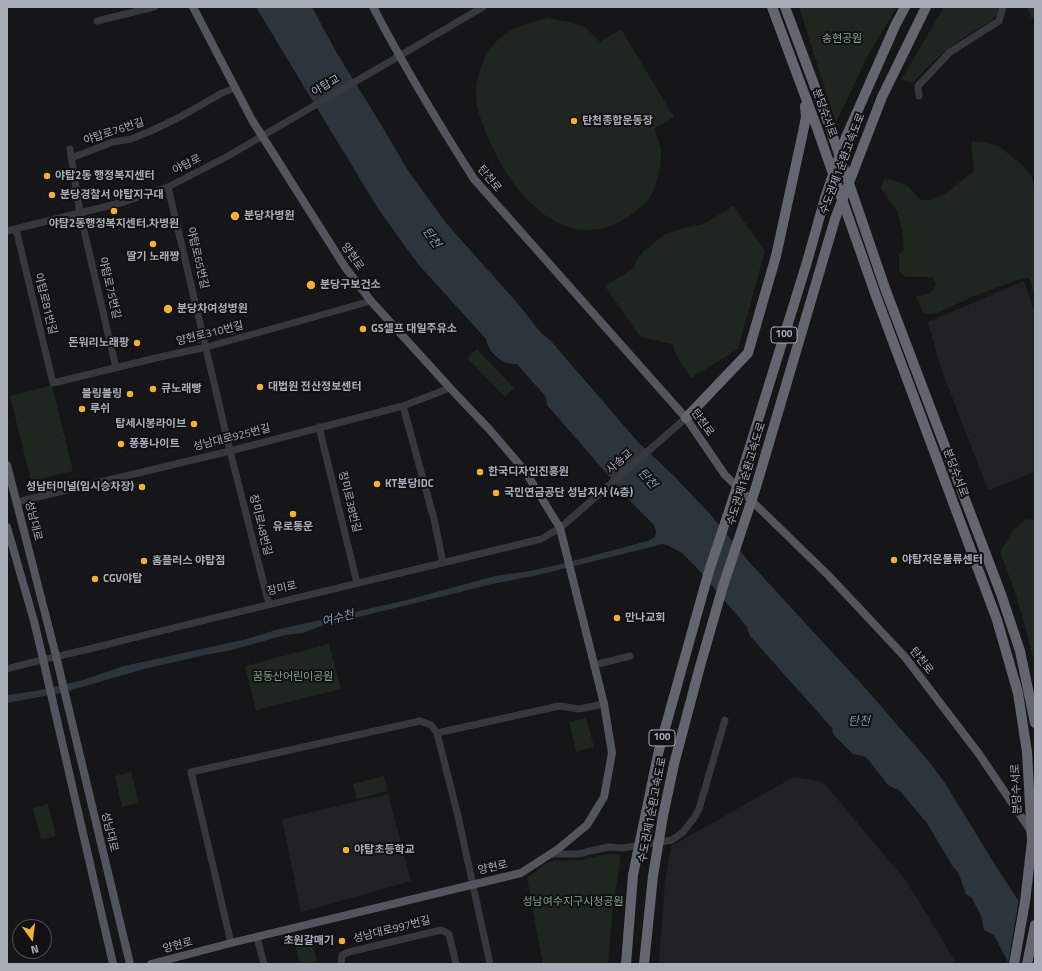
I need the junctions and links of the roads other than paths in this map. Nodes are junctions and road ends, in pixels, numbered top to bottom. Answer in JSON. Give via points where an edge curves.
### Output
{"nodes":[{"id":1,"x":154,"y":7,"type":"edge"},
{"id":2,"x":193,"y":7,"type":"edge"},
{"id":3,"x":373,"y":7,"type":"edge"},
{"id":4,"x":483,"y":7,"type":"edge"},
{"id":5,"x":772,"y":7,"type":"edge"},
{"id":6,"x":785,"y":7,"type":"edge"},
{"id":7,"x":905,"y":7,"type":"edge"},
{"id":8,"x":926,"y":7,"type":"edge"},
{"id":9,"x":1004,"y":7,"type":"edge"},
{"id":10,"x":98,"y":21,"type":"dead end"},
{"id":11,"x":399,"y":56,"type":"junction"},
{"id":12,"x":235,"y":88,"type":"junction"},
{"id":13,"x":803,"y":90,"type":"junction"},
{"id":14,"x":919,"y":96,"type":"dead end"},
{"id":15,"x":279,"y":127,"type":"joint"},
{"id":16,"x":263,"y":136,"type":"junction"},
{"id":17,"x":70,"y":149,"type":"dead end"},
{"id":18,"x":71,"y":158,"type":"junction"},
{"id":19,"x":168,"y":187,"type":"junction"},
{"id":20,"x":80,"y":213,"type":"junction"},
{"id":21,"x":16,"y":229,"type":"junction"},
{"id":22,"x":7,"y":232,"type":"edge"},
{"id":23,"x":371,"y":301,"type":"junction"},
{"id":24,"x":206,"y":348,"type":"junction"},
{"id":25,"x":116,"y":368,"type":"junction"},
{"id":26,"x":53,"y":383,"type":"joint"},
{"id":27,"x":450,"y":388,"type":"junction"},
{"id":28,"x":403,"y":406,"type":"junction"},
{"id":29,"x":686,"y":418,"type":"junction"},
{"id":30,"x":319,"y":427,"type":"junction"},
{"id":31,"x":230,"y":451,"type":"junction"},
{"id":32,"x":7,"y":465,"type":"edge"},
{"id":33,"x":17,"y":502,"type":"junction"},
{"id":34,"x":7,"y":527,"type":"edge"},
{"id":35,"x":560,"y":528,"type":"junction"},
{"id":36,"x":443,"y":563,"type":"junction"},
{"id":37,"x":357,"y":583,"type":"junction"},
{"id":38,"x":269,"y":604,"type":"junction"},
{"id":39,"x":56,"y":656,"type":"junction"},
{"id":40,"x":630,"y":656,"type":"dead end"},
{"id":41,"x":43,"y":658,"type":"junction"},
{"id":42,"x":594,"y":665,"type":"junction"},
{"id":43,"x":7,"y":668,"type":"edge"},
{"id":44,"x":604,"y":704,"type":"junction"},
{"id":45,"x":725,"y":720,"type":"dead end"},
{"id":46,"x":1035,"y":723,"type":"edge"},
{"id":47,"x":437,"y":733,"type":"junction"},
{"id":48,"x":1035,"y":836,"type":"edge"},
{"id":49,"x":550,"y":854,"type":"junction"},
{"id":50,"x":472,"y":884,"type":"junction"},
{"id":51,"x":1035,"y":926,"type":"edge"},
{"id":52,"x":257,"y":937,"type":"junction"},
{"id":53,"x":232,"y":943,"type":"junction"},
{"id":54,"x":173,"y":958,"type":"junction"},
{"id":55,"x":113,"y":964,"type":"edge"},
{"id":56,"x":130,"y":964,"type":"edge"},
{"id":57,"x":151,"y":964,"type":"edge"},
{"id":58,"x":166,"y":964,"type":"edge"},
{"id":59,"x":264,"y":964,"type":"edge"},
{"id":60,"x":341,"y":964,"type":"edge"},
{"id":61,"x":456,"y":964,"type":"edge"},
{"id":62,"x":489,"y":964,"type":"edge"},
{"id":63,"x":626,"y":964,"type":"edge"},
{"id":64,"x":644,"y":964,"type":"edge"},
{"id":65,"x":1014,"y":964,"type":"edge"},
{"id":66,"x":1027,"y":964,"type":"edge"}],
"edges":[{"from":1,"to":10,"type":"street"},
{"from":2,"to":12,"type":"main road","name":"양현로"},
{"from":3,"to":11,"type":"main road","name":"탄천로"},
{"from":4,"to":11,"type":"street"},
{"from":5,"to":13,"type":"highway","name":"분당수서로"},
{"from":6,"to":46,"type":"highway","name":"분당수서로","via":[[886,291],[1001,594],[1020,651]]},
{"from":7,"to":63,"type":"highway","name":"수도권제1순환고속도로","number":"100","via":[[846,137],[709,571],[659,750],[633,875]]},
{"from":8,"to":64,"type":"highway","name":"수도권제1순환고속도로","number":"100","via":[[882,97],[835,219],[756,487],[698,670],[663,816],[653,876]]},
{"from":9,"to":14,"type":"street","via":[[999,21],[950,52],[918,86]]},
{"from":11,"to":15,"type":"street","name":"야탑교"},
{"from":11,"to":29,"type":"main road","name":"탄천로","via":[[474,179]]},
{"from":12,"to":16,"type":"main road","name":"양현로"},
{"from":12,"to":18,"type":"street","name":"야탑로76번길","via":[[151,131]]},
{"from":13,"to":29,"type":"highway","via":[[806,117],[803,132],[776,256],[748,354]]},
{"from":13,"to":65,"type":"highway","name":"분당수서로","via":[[876,296],[997,620],[1018,693],[1027,752],[1032,841]]},
{"from":15,"to":16,"type":"street","name":"야탑로"},
{"from":16,"to":19,"type":"street","name":"야탑로"},
{"from":16,"to":23,"type":"main road","name":"양현로","via":[[345,267]]},
{"from":17,"to":18,"type":"street"},
{"from":18,"to":20,"type":"street"},
{"from":19,"to":20,"type":"street","name":"야탑로"},
{"from":19,"to":24,"type":"street","name":"야탑로65번길"},
{"from":20,"to":21,"type":"street","name":"야탑로"},
{"from":20,"to":25,"type":"street","name":"야탑로75번길"},
{"from":21,"to":22,"type":"street","name":"야탑로"},
{"from":21,"to":26,"type":"street","name":"야탑로81번길"},
{"from":23,"to":24,"type":"street","name":"양현로310번길"},
{"from":23,"to":27,"type":"main road","name":"양현로"},
{"from":24,"to":25,"type":"street","name":"양현로310번길"},
{"from":24,"to":31,"type":"street","name":"야탑로65번길"},
{"from":25,"to":26,"type":"street","name":"양현로310번길"},
{"from":27,"to":28,"type":"street","name":"성남대로925번길"},
{"from":27,"to":35,"type":"main road","name":"양현로","via":[[525,471]]},
{"from":28,"to":30,"type":"street","name":"성남대로925번길"},
{"from":28,"to":36,"type":"street","via":[[434,519]]},
{"from":29,"to":35,"type":"street","name":"사송교"},
{"from":29,"to":48,"type":"main road","name":"탄천로","via":[[725,475],[828,575],[904,657],[979,754]]},
{"from":30,"to":31,"type":"street","name":"성남대로925번길"},
{"from":30,"to":37,"type":"street","name":"장미로38번길"},
{"from":31,"to":33,"type":"street","name":"성남대로925번길"},
{"from":31,"to":38,"type":"street","name":"장미로48번길"},
{"from":32,"to":33,"type":"main road","name":"성남대로"},
{"from":33,"to":39,"type":"main road","name":"성남대로"},
{"from":34,"to":41,"type":"main road"},
{"from":35,"to":36,"type":"street","name":"장미로","via":[[541,539]]},
{"from":35,"to":42,"type":"main road","name":"양현로"},
{"from":36,"to":37,"type":"street","name":"장미로"},
{"from":37,"to":38,"type":"street","name":"장미로"},
{"from":38,"to":39,"type":"street","name":"장미로"},
{"from":39,"to":41,"type":"street","name":"장미로"},
{"from":39,"to":56,"type":"main road","name":"성남대로"},
{"from":40,"to":42,"type":"street"},
{"from":41,"to":43,"type":"street","name":"장미로"},
{"from":41,"to":55,"type":"main road"},
{"from":42,"to":44,"type":"main road","name":"양현로"},
{"from":44,"to":47,"type":"street","via":[[579,709],[559,706]]},
{"from":44,"to":49,"type":"main road","name":"양현로","via":[[612,753],[604,797],[586,825]]},
{"from":45,"to":49,"type":"street","via":[[699,809],[683,832],[672,840],[637,846],[608,847],[578,854]]},
{"from":47,"to":50,"type":"street"},
{"from":47,"to":53,"type":"street","via":[[431,725],[420,721],[191,772]]},
{"from":49,"to":50,"type":"main road","name":"양현로","via":[[521,873]]},
{"from":50,"to":52,"type":"main road","name":"양현로"},
{"from":50,"to":62,"type":"street"},
{"from":51,"to":66,"type":"highway"},
{"from":52,"to":53,"type":"main road","name":"양현로"},
{"from":52,"to":59,"type":"street"},
{"from":53,"to":54,"type":"main road","name":"양현로"},
{"from":54,"to":57,"type":"main road","name":"양현로"},
{"from":54,"to":58,"type":"main road"},
{"from":60,"to":61,"type":"street","name":"성남대로997번길","via":[[342,955],[349,952],[441,930],[449,934]]}]}
